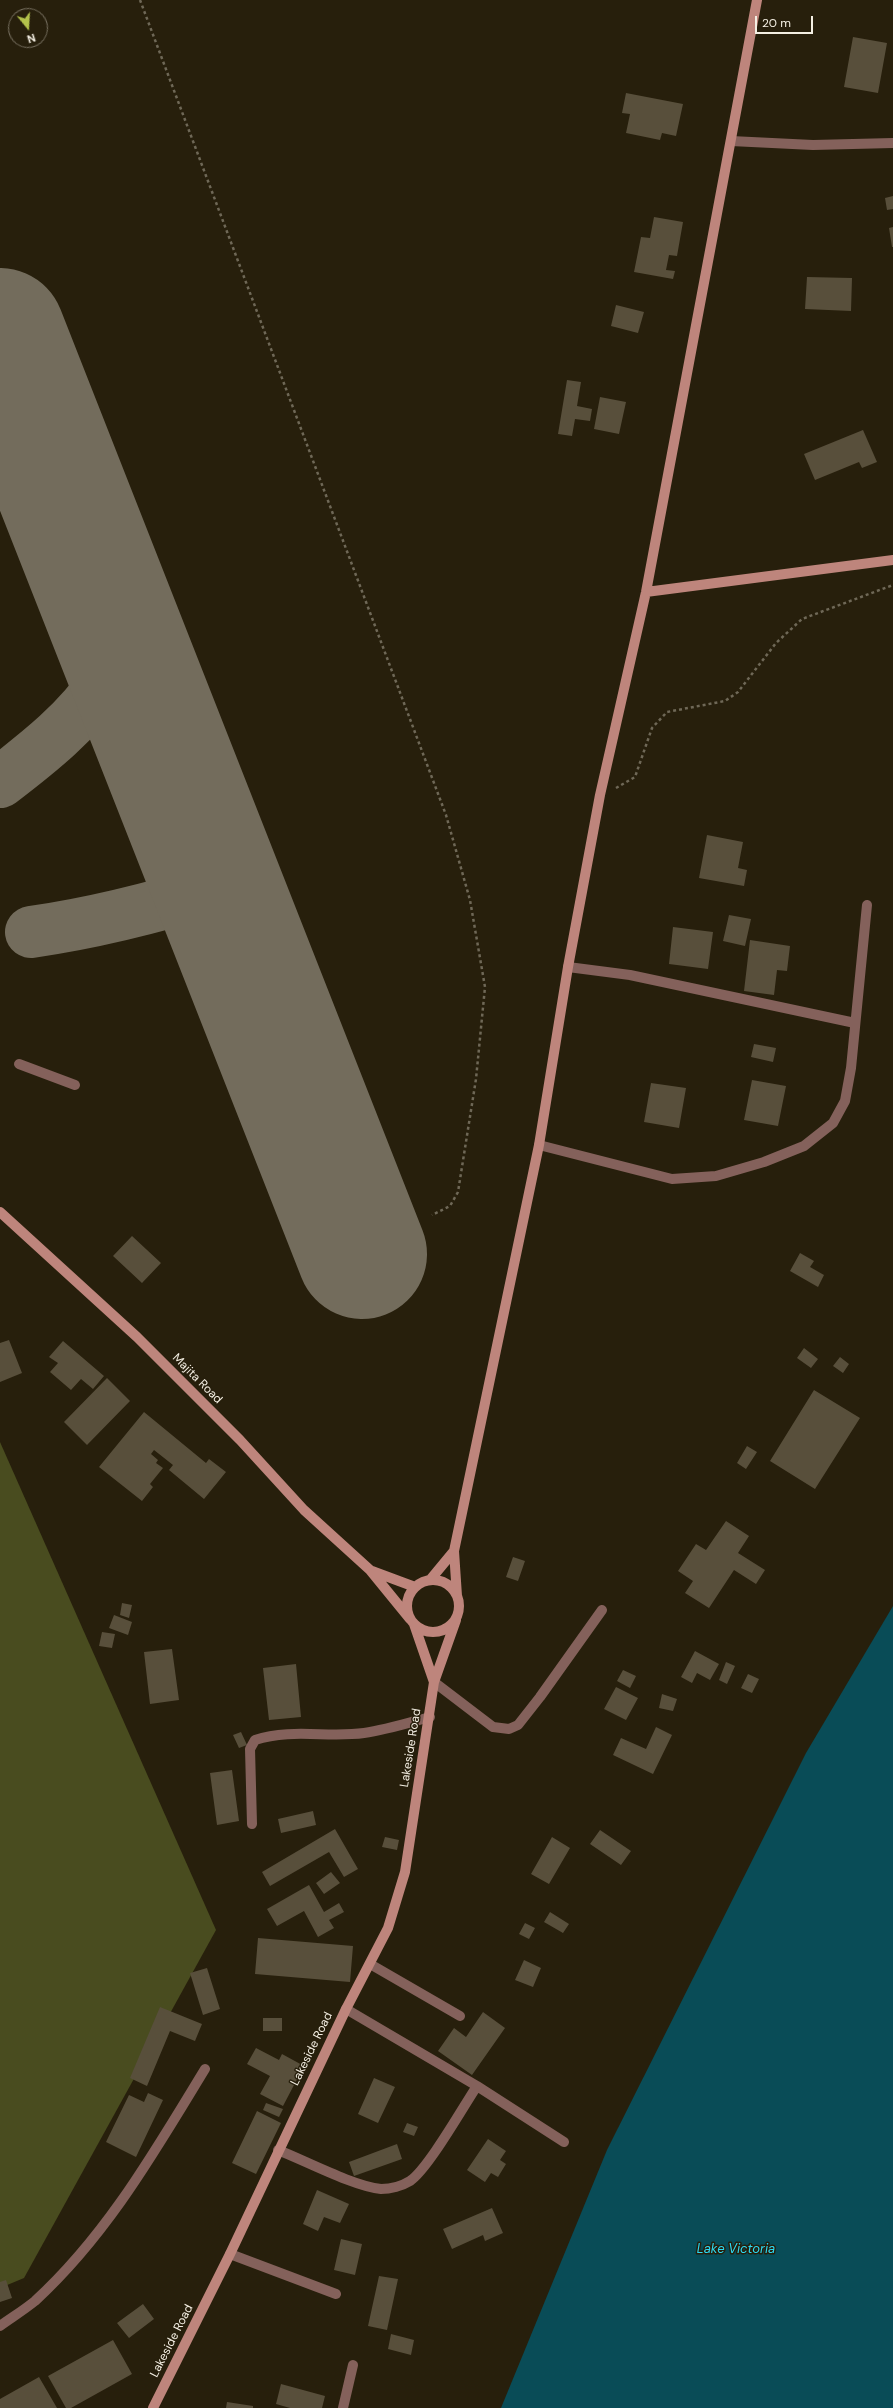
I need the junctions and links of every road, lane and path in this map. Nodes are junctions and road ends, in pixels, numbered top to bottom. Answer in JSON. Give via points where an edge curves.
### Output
{"nodes":[{"id":1,"x":140,"y":0,"type":"edge"},
{"id":2,"x":757,"y":0,"type":"edge"},
{"id":3,"x":731,"y":141,"type":"junction"},
{"id":4,"x":893,"y":143,"type":"edge"},
{"id":5,"x":893,"y":560,"type":"edge"},
{"id":6,"x":893,"y":584,"type":"edge"},
{"id":7,"x":646,"y":592,"type":"junction"},
{"id":8,"x":600,"y":795,"type":"junction"},
{"id":9,"x":867,"y":906,"type":"dead end"},
{"id":10,"x":568,"y":967,"type":"junction"},
{"id":11,"x":856,"y":1023,"type":"junction"},
{"id":12,"x":19,"y":1064,"type":"dead end"},
{"id":13,"x":75,"y":1085,"type":"dead end"},
{"id":14,"x":539,"y":1145,"type":"junction"},
{"id":15,"x":0,"y":1212,"type":"edge"},
{"id":16,"x":432,"y":1215,"type":"dead end"},
{"id":17,"x":454,"y":1551,"type":"junction"},
{"id":18,"x":370,"y":1570,"type":"junction"},
{"id":19,"x":430,"y":1580,"type":"junction"},
{"id":20,"x":415,"y":1587,"type":"junction"},
{"id":21,"x":457,"y":1596,"type":"junction"},
{"id":22,"x":602,"y":1610,"type":"dead end"},
{"id":23,"x":456,"y":1620,"type":"junction"},
{"id":24,"x":412,"y":1621,"type":"junction"},
{"id":25,"x":434,"y":1682,"type":"junction"},
{"id":26,"x":430,"y":1717,"type":"junction"},
{"id":27,"x":252,"y":1824,"type":"dead end"},
{"id":28,"x":370,"y":1964,"type":"junction"},
{"id":29,"x":346,"y":2009,"type":"junction"},
{"id":30,"x":460,"y":2016,"type":"dead end"},
{"id":31,"x":205,"y":2068,"type":"dead end"},
{"id":32,"x":477,"y":2086,"type":"junction"},
{"id":33,"x":564,"y":2142,"type":"dead end"},
{"id":34,"x":278,"y":2150,"type":"junction"},
{"id":35,"x":230,"y":2254,"type":"junction"},
{"id":36,"x":336,"y":2294,"type":"dead end"},
{"id":37,"x":0,"y":2326,"type":"edge"},
{"id":38,"x":353,"y":2365,"type":"dead end"},
{"id":39,"x":153,"y":2408,"type":"edge"},
{"id":40,"x":343,"y":2408,"type":"edge"}],
"edges":[{"from":1,"to":16,"type":"path","via":[[446,814],[470,900],[485,987],[482,1028],[458,1192],[450,1206]]},
{"from":2,"to":3,"type":"main road"},
{"from":3,"to":4,"type":"street","via":[[813,145]]},
{"from":3,"to":7,"type":"main road"},
{"from":5,"to":7,"type":"main road"},
{"from":6,"to":8,"type":"path","via":[[802,619],[776,643],[738,692],[725,700],[667,712],[652,728],[635,777]]},
{"from":7,"to":8,"type":"main road"},
{"from":8,"to":10,"type":"main road"},
{"from":9,"to":11,"type":"street"},
{"from":10,"to":11,"type":"street","via":[[630,975]]},
{"from":10,"to":14,"type":"main road"},
{"from":11,"to":14,"type":"street","via":[[844,1101],[833,1124],[804,1146],[764,1162],[716,1176],[672,1179]]},
{"from":12,"to":13,"type":"street"},
{"from":14,"to":17,"type":"main road"},
{"from":15,"to":18,"type":"main road","name":"Majita Road","via":[[136,1337],[240,1440],[304,1510]]},
{"from":17,"to":19,"type":"main road"},
{"from":17,"to":21,"type":"main road"},
{"from":18,"to":20,"type":"main road"},
{"from":18,"to":24,"type":"main road"},
{"from":19,"to":20,"type":"main road"},
{"from":19,"to":21,"type":"main road","via":[[451,1587]]},
{"from":20,"to":24,"type":"main road","via":[[409,1596],[407,1608]]},
{"from":21,"to":23,"type":"main road","via":[[460,1608]]},
{"from":22,"to":25,"type":"street","via":[[540,1697],[518,1725],[509,1729],[493,1727]]},
{"from":23,"to":24,"type":"main road","via":[[447,1628],[436,1632],[424,1631]]},
{"from":23,"to":25,"type":"main road"},
{"from":24,"to":25,"type":"main road"},
{"from":25,"to":26,"type":"main road","name":"Lakeside Road"},
{"from":26,"to":27,"type":"street","via":[[364,1733],[285,1734],[255,1740],[250,1749]]},
{"from":26,"to":28,"type":"main road","name":"Lakeside Road","via":[[405,1872],[388,1928]]},
{"from":28,"to":29,"type":"main road","name":"Lakeside Road"},
{"from":28,"to":30,"type":"street"},
{"from":29,"to":32,"type":"street"},
{"from":29,"to":34,"type":"main road","name":"Lakeside Road"},
{"from":31,"to":37,"type":"street","via":[[133,2186],[81,2254],[34,2302]]},
{"from":32,"to":33,"type":"street"},
{"from":32,"to":34,"type":"street","via":[[424,2165],[403,2185],[382,2189],[363,2184]]},
{"from":34,"to":35,"type":"main road","name":"Lakeside Road"},
{"from":35,"to":36,"type":"street"},
{"from":35,"to":39,"type":"main road","name":"Lakeside Road"},
{"from":38,"to":40,"type":"street"}]}
